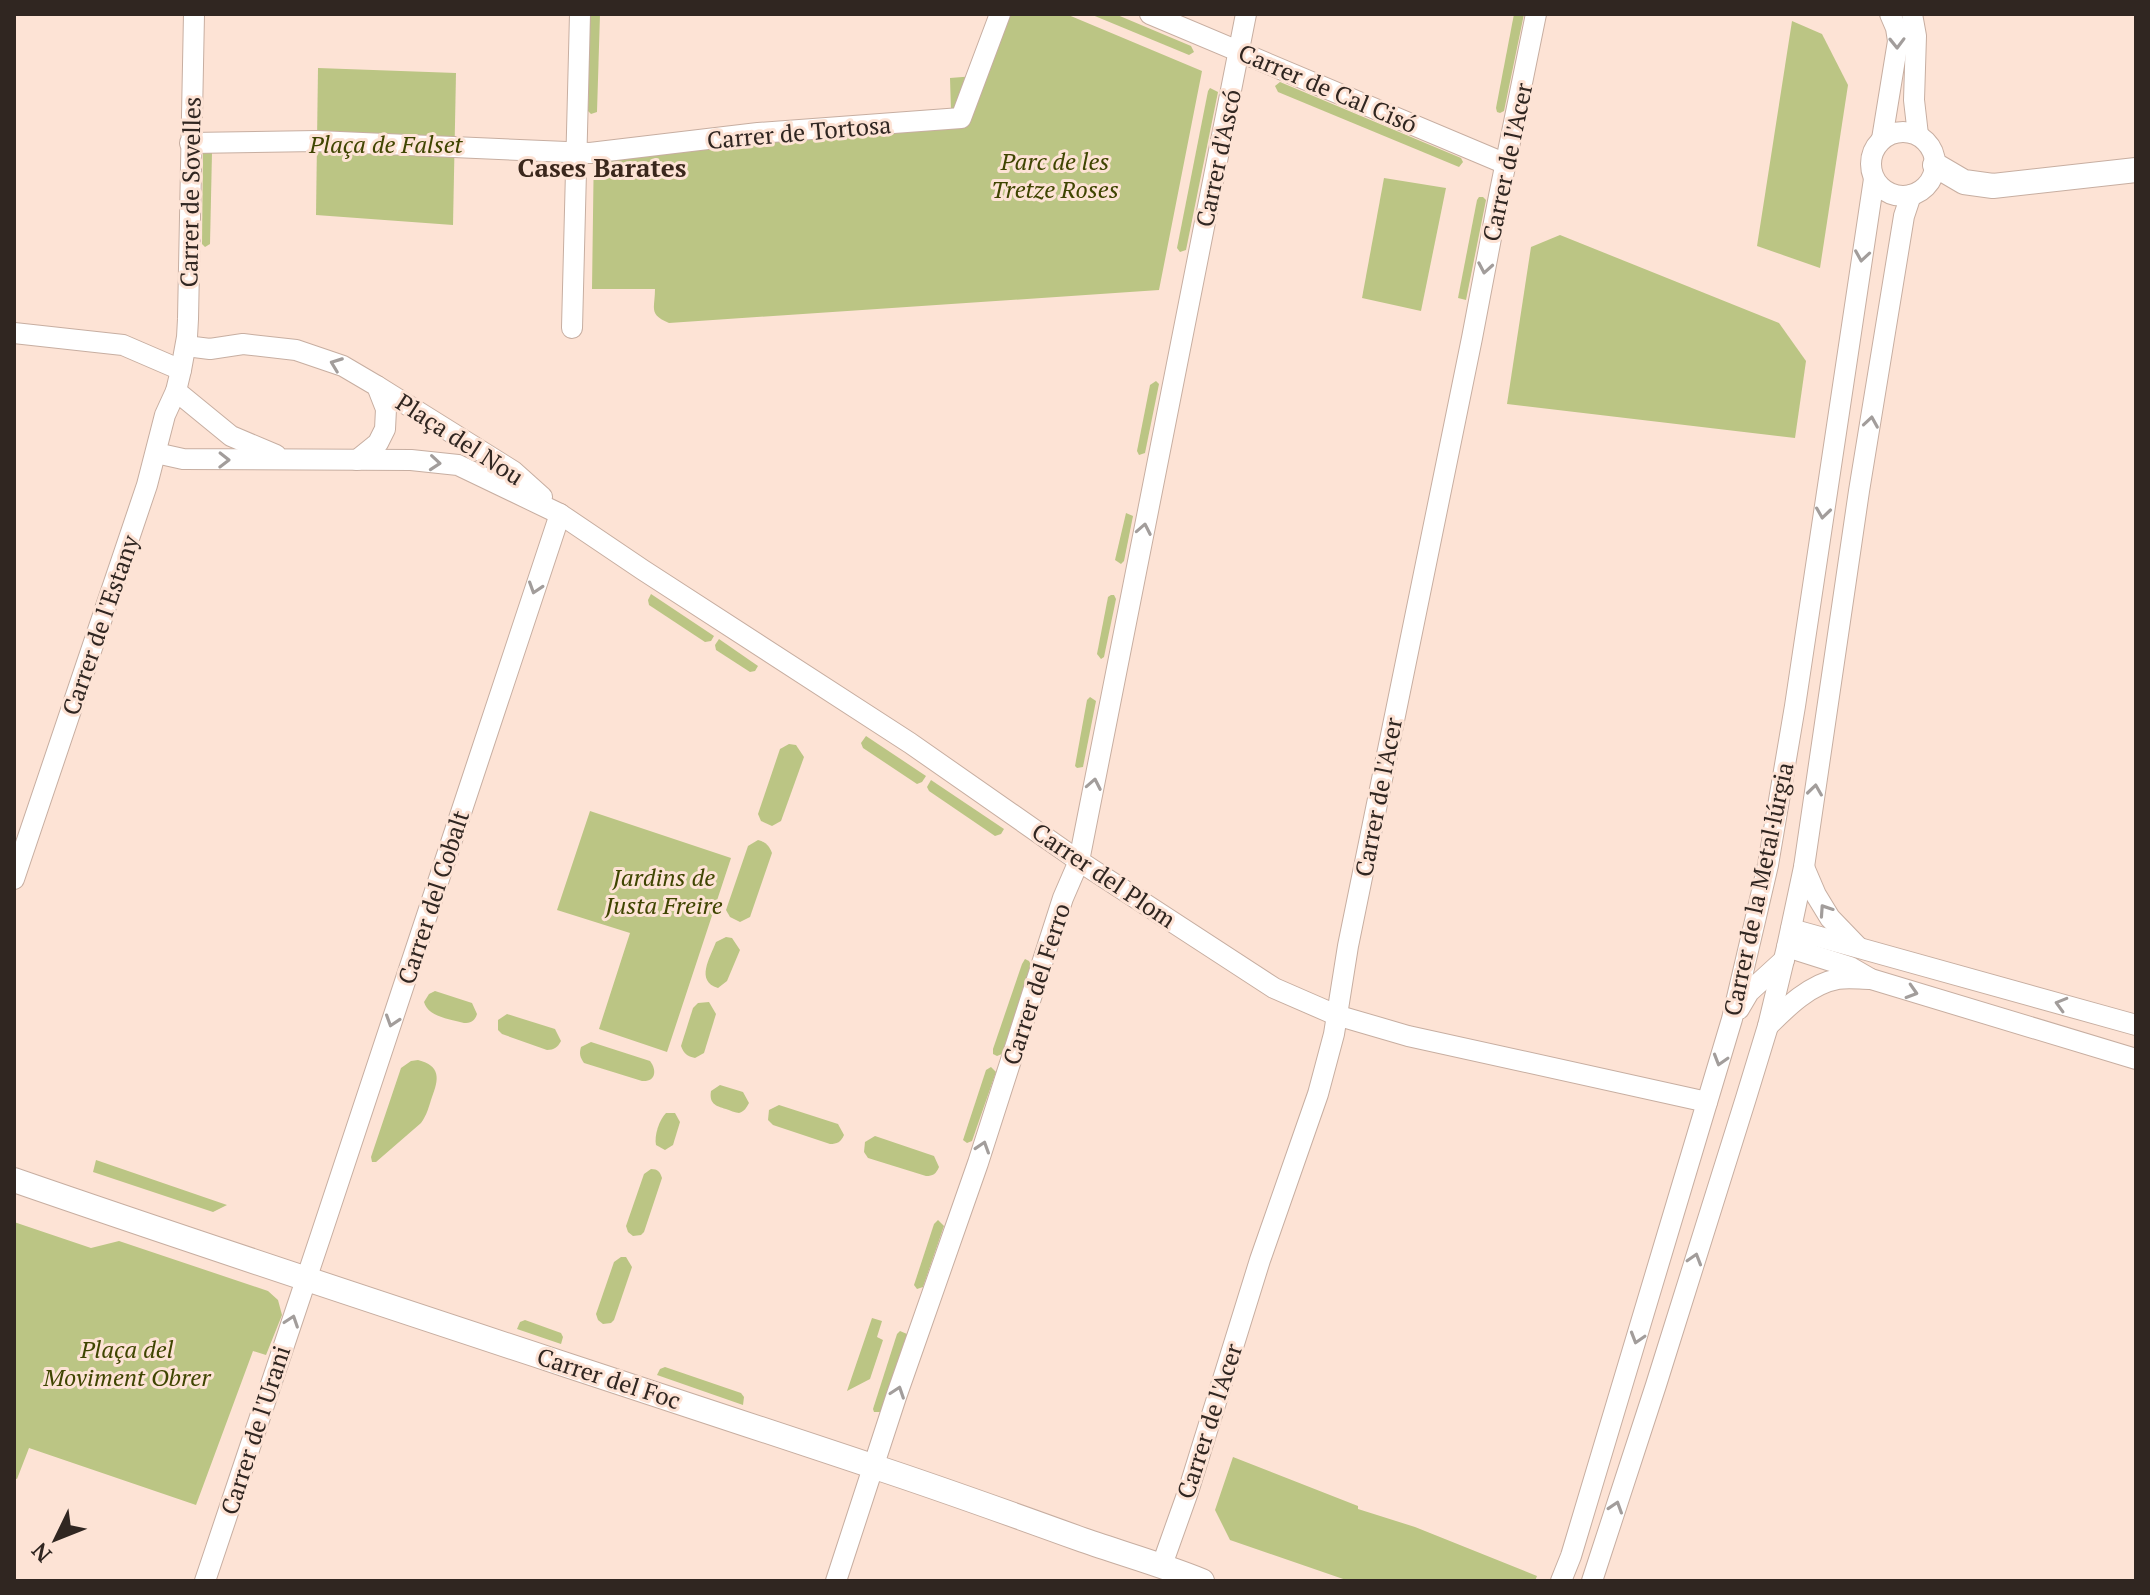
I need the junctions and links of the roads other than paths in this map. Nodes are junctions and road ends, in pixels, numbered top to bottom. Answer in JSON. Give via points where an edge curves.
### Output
{"nodes":[{"id":1,"x":194,"y":14,"type":"edge"},
{"id":2,"x":580,"y":14,"type":"edge"},
{"id":3,"x":1000,"y":14,"type":"edge"},
{"id":4,"x":1150,"y":14,"type":"edge"},
{"id":5,"x":1246,"y":14,"type":"edge"},
{"id":6,"x":1536,"y":14,"type":"edge"},
{"id":7,"x":1890,"y":14,"type":"edge"},
{"id":8,"x":1912,"y":14,"type":"edge"},
{"id":9,"x":1239,"y":51,"type":"junction"},
{"id":10,"x":1918,"y":135,"type":"junction"},
{"id":11,"x":1882,"y":139,"type":"junction"},
{"id":12,"x":190,"y":143,"type":"junction"},
{"id":13,"x":575,"y":153,"type":"junction"},
{"id":14,"x":1506,"y":164,"type":"junction"},
{"id":15,"x":1935,"y":165,"type":"junction"},
{"id":16,"x":2136,"y":170,"type":"edge"},
{"id":17,"x":1874,"y":179,"type":"junction"},
{"id":18,"x":1911,"y":195,"type":"junction"},
{"id":19,"x":1188,"y":301,"type":"joint"},
{"id":20,"x":572,"y":328,"type":"dead end"},
{"id":21,"x":14,"y":333,"type":"edge"},
{"id":22,"x":186,"y":346,"type":"junction"},
{"id":23,"x":181,"y":370,"type":"junction"},
{"id":24,"x":377,"y":386,"type":"junction"},
{"id":25,"x":176,"y":391,"type":"junction"},
{"id":26,"x":156,"y":453,"type":"junction"},
{"id":27,"x":357,"y":460,"type":"junction"},
{"id":28,"x":293,"y":461,"type":"junction"},
{"id":29,"x":560,"y":514,"type":"junction"},
{"id":30,"x":1079,"y":861,"type":"junction"},
{"id":31,"x":1768,"y":865,"type":"junction"},
{"id":32,"x":1804,"y":867,"type":"junction"},
{"id":33,"x":14,"y":879,"type":"edge"},
{"id":34,"x":1797,"y":900,"type":"junction"},
{"id":35,"x":1792,"y":943,"type":"junction"},
{"id":36,"x":1857,"y":946,"type":"junction"},
{"id":37,"x":1871,"y":979,"type":"junction"},
{"id":38,"x":1336,"y":1015,"type":"junction"},
{"id":39,"x":1732,"y":1019,"type":"junction"},
{"id":40,"x":2136,"y":1025,"type":"edge"},
{"id":41,"x":1768,"y":1026,"type":"junction"},
{"id":42,"x":2136,"y":1059,"type":"edge"},
{"id":43,"x":1707,"y":1102,"type":"junction"},
{"id":44,"x":14,"y":1180,"type":"edge"},
{"id":45,"x":306,"y":1279,"type":"junction"},
{"id":46,"x":874,"y":1467,"type":"junction"},
{"id":47,"x":1162,"y":1565,"type":"junction"},
{"id":48,"x":205,"y":1581,"type":"edge"},
{"id":49,"x":836,"y":1581,"type":"edge"},
{"id":50,"x":1202,"y":1581,"type":"edge"},
{"id":51,"x":1561,"y":1581,"type":"edge"},
{"id":52,"x":1592,"y":1581,"type":"edge"}],
"edges":[{"from":1,"to":12,"type":"street","name":"Carrer de Sovelles"},
{"from":2,"to":13,"type":"street"},
{"from":3,"to":13,"type":"street","name":"Carrer de Tortosa","via":[[961,118]]},
{"from":4,"to":9,"type":"street","name":"Carrer de Cal Cisó"},
{"from":5,"to":9,"type":"street","name":"Carrer d'Ascó"},
{"from":6,"to":14,"type":"street","name":"Carrer de l'Acer"},
{"from":7,"to":11,"type":"street","one_way":true,"via":[[1897,55]]},
{"from":8,"to":10,"type":"street"},
{"from":9,"to":14,"type":"street","name":"Carrer de Cal Cisó"},
{"from":9,"to":19,"type":"street","name":"Carrer d'Ascó"},
{"from":10,"to":11,"type":"street","via":[[1899,131]]},
{"from":10,"to":15,"type":"street","via":[[1932,149]]},
{"from":11,"to":17,"type":"street","via":[[1872,153]]},
{"from":12,"to":13,"type":"street","name":"Carrer de Tortosa","via":[[317,141]]},
{"from":12,"to":22,"type":"street","name":"Carrer de Sovelles"},
{"from":13,"to":20,"type":"street"},
{"from":14,"to":38,"type":"street","name":"Carrer de l'Acer","one_way":true},
{"from":15,"to":16,"type":"street","via":[[1964,182],[1993,186]]},
{"from":15,"to":18,"type":"street","via":[[1932,179]]},
{"from":17,"to":18,"type":"street","via":[[1886,192]]},
{"from":17,"to":31,"type":"street","name":"Carrer de la Metal·lúrgia","one_way":true},
{"from":32,"to":18,"type":"street","name":"Carrer de la Metal·lúrgia","one_way":true,"via":[[1859,491]]},
{"from":30,"to":19,"type":"street","name":"Carrer del Ferro","one_way":true},
{"from":21,"to":23,"type":"street","via":[[123,345]]},
{"from":22,"to":23,"type":"street","name":"Carrer de Sovelles"},
{"from":24,"to":22,"type":"street","name":"Plaça del Nou","one_way":true,"via":[[343,366],[296,350],[243,344]]},
{"from":23,"to":25,"type":"street","name":"Carrer de l'Estany"},
{"from":24,"to":27,"type":"street","name":"Plaça del Nou","via":[[386,409],[385,429],[378,443]]},
{"from":24,"to":29,"type":"street","name":"Plaça del Nou","via":[[513,471]]},
{"from":25,"to":26,"type":"street","name":"Carrer de l'Estany"},
{"from":25,"to":28,"type":"street","name":"Plaça del Nou","via":[[231,436]]},
{"from":26,"to":28,"type":"street","name":"Plaça del Nou","one_way":true,"via":[[183,459]]},
{"from":26,"to":33,"type":"street","name":"Carrer de l'Estany"},
{"from":27,"to":28,"type":"street","name":"Plaça del Nou"},
{"from":27,"to":29,"type":"street","name":"Plaça del Nou","one_way":true,"via":[[458,465]]},
{"from":29,"to":30,"type":"street","name":"Carrer del Plom","via":[[910,743]]},
{"from":29,"to":45,"type":"street","name":"Carrer del Cobalt","one_way":true},
{"from":30,"to":38,"type":"street","name":"Carrer del Plom","via":[[1274,988]]},
{"from":46,"to":30,"type":"street","name":"Carrer del Ferro","one_way":true},
{"from":31,"to":34,"type":"street"},
{"from":31,"to":39,"type":"street","name":"Carrer de la Metal·lúrgia"},
{"from":32,"to":34,"type":"street","name":"Carrer de la Metal·lúrgia"},
{"from":36,"to":32,"type":"street","one_way":true,"via":[[1830,918]]},
{"from":34,"to":35,"type":"street","name":"Carrer de la Metal·lúrgia"},
{"from":35,"to":36,"type":"street"},
{"from":35,"to":37,"type":"street"},
{"from":35,"to":39,"type":"street"},
{"from":35,"to":41,"type":"street","name":"Carrer de la Metal·lúrgia"},
{"from":40,"to":36,"type":"street","one_way":true},
{"from":37,"to":41,"type":"street","via":[[1838,979],[1816,988]]},
{"from":37,"to":42,"type":"street","one_way":true},
{"from":38,"to":43,"type":"street","name":"Carrer del Plom","via":[[1408,1036]]},
{"from":38,"to":47,"type":"street","name":"Carrer de l'Acer","via":[[1318,1094]]},
{"from":39,"to":43,"type":"street","name":"Carrer de la Metal·lúrgia","one_way":true},
{"from":52,"to":41,"type":"street","name":"Carrer de la Metal·lúrgia","one_way":true},
{"from":43,"to":51,"type":"street","name":"Carrer de la Metal·lúrgia","one_way":true},
{"from":44,"to":45,"type":"street","name":"Carrer del Foc"},
{"from":45,"to":46,"type":"street","name":"Carrer del Foc"},
{"from":48,"to":45,"type":"street","name":"Carrer de l'Urani","one_way":true},
{"from":46,"to":47,"type":"street","name":"Carrer del Foc"},
{"from":46,"to":49,"type":"street","name":"Carrer del Ferro"},
{"from":47,"to":50,"type":"street","name":"Carrer del Foc"}]}
